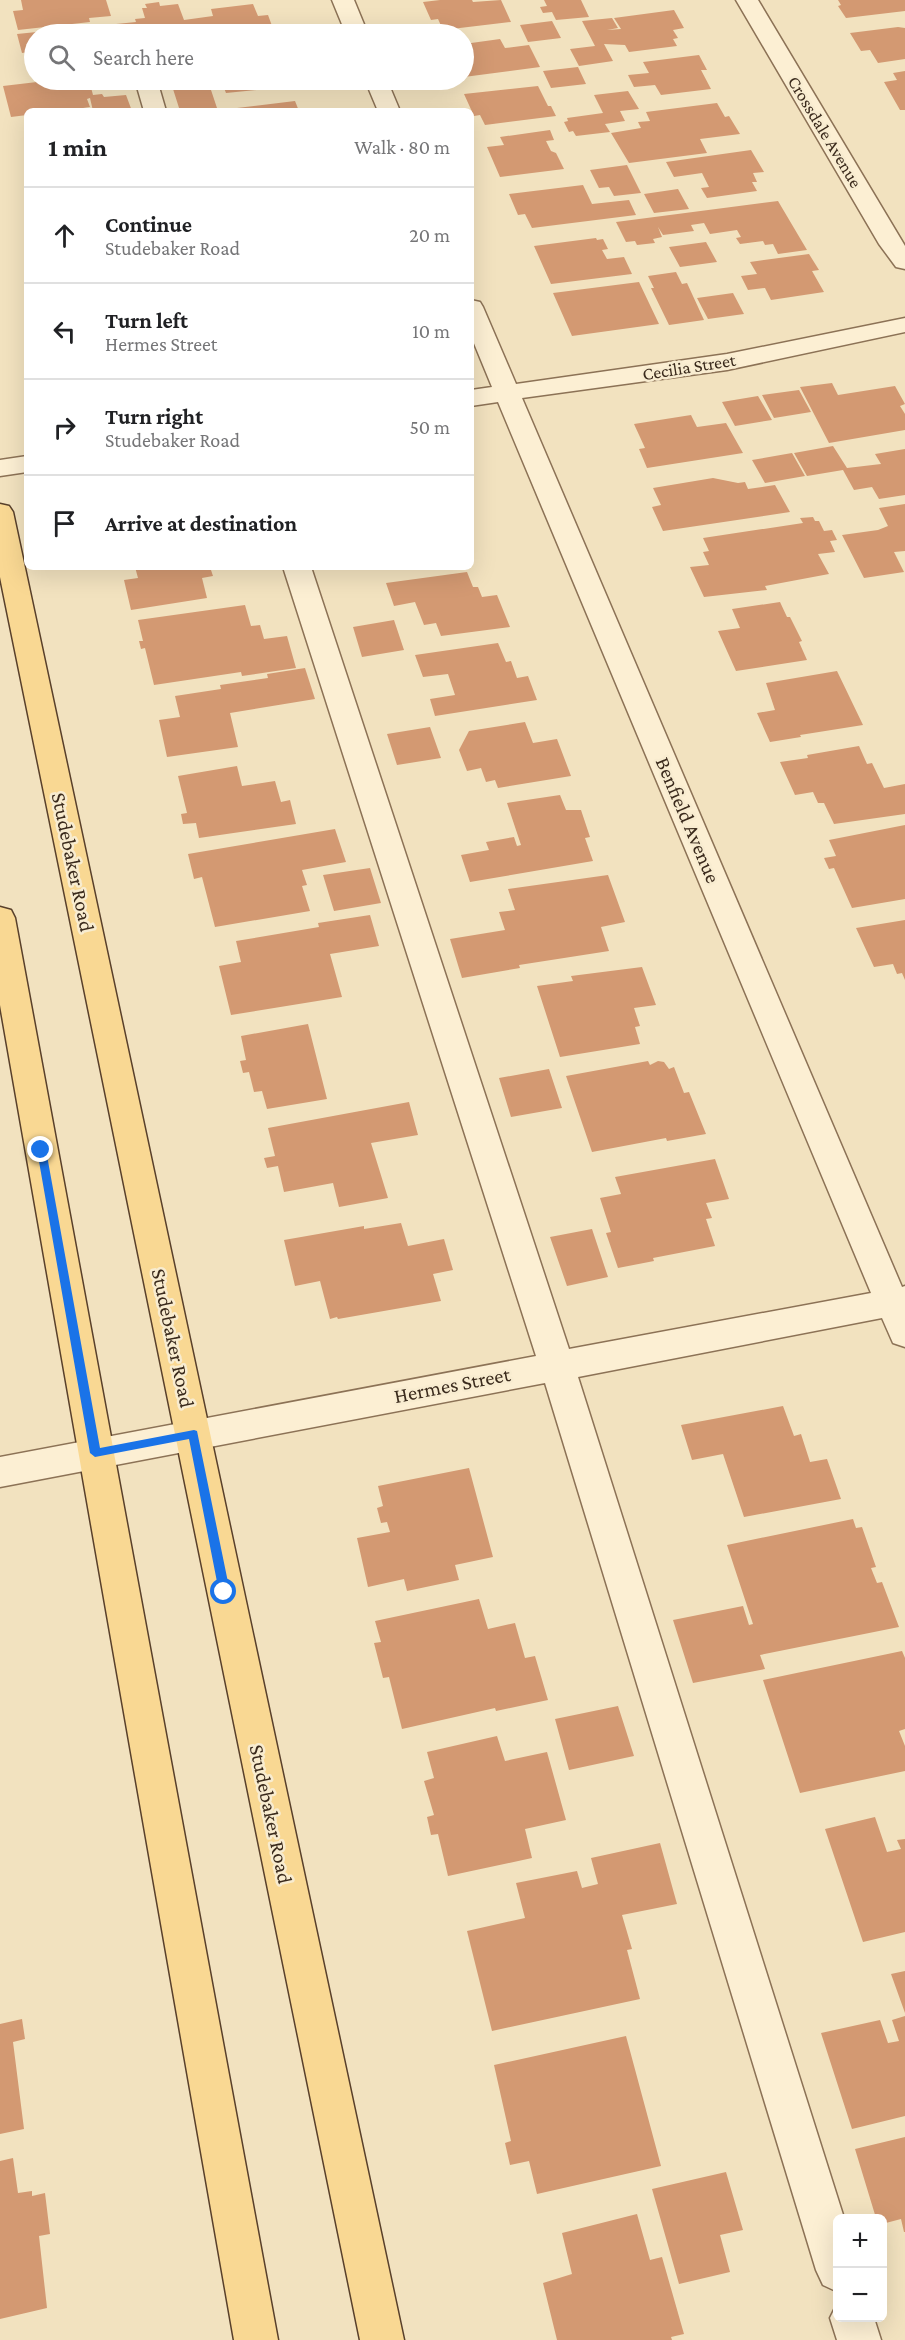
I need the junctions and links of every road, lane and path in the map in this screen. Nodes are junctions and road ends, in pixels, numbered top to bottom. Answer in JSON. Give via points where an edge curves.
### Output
{"nodes":[{"id":1,"x":343,"y":0,"type":"edge"},
{"id":2,"x":747,"y":0,"type":"edge"},
{"id":3,"x":353,"y":24,"type":"edge"},
{"id":4,"x":149,"y":90,"type":"edge"},
{"id":5,"x":380,"y":90,"type":"edge"},
{"id":6,"x":154,"y":108,"type":"edge"},
{"id":7,"x":388,"y":108,"type":"edge"},
{"id":8,"x":905,"y":262,"type":"edge"},
{"id":9,"x":474,"y":314,"type":"edge"},
{"id":10,"x":905,"y":325,"type":"edge"},
{"id":11,"x":507,"y":393,"type":"junction"},
{"id":12,"x":474,"y":398,"type":"edge"},
{"id":13,"x":24,"y":464,"type":"edge"},
{"id":14,"x":0,"y":468,"type":"edge"},
{"id":15,"x":0,"y":512,"type":"edge"},
{"id":16,"x":298,"y":570,"type":"edge"},
{"id":17,"x":0,"y":918,"type":"edge"},
{"id":18,"x":901,"y":1312,"type":"edge"},
{"id":19,"x":557,"y":1366,"type":"junction"},
{"id":20,"x":194,"y":1434,"type":"junction"},
{"id":21,"x":95,"y":1453,"type":"junction"},
{"id":22,"x":0,"y":1472,"type":"edge"},
{"id":23,"x":836,"y":2268,"type":"edge"},
{"id":24,"x":853,"y":2322,"type":"edge"},
{"id":25,"x":256,"y":2340,"type":"edge"},
{"id":26,"x":382,"y":2340,"type":"edge"},
{"id":27,"x":859,"y":2340,"type":"edge"}],
"edges":[{"from":1,"to":3,"type":"street"},
{"from":2,"to":8,"type":"street","name":"Crossdale Avenue"},
{"from":4,"to":6,"type":"street"},
{"from":5,"to":7,"type":"street"},
{"from":9,"to":11,"type":"street","name":"Benfield Avenue"},
{"from":10,"to":11,"type":"street","name":"Cecilia Street","via":[[727,362]]},
{"from":11,"to":12,"type":"street","name":"Cecilia Street"},
{"from":11,"to":18,"type":"street","name":"Benfield Avenue"},
{"from":13,"to":14,"type":"street"},
{"from":15,"to":20,"type":"main road","name":"Studebaker Road"},
{"from":16,"to":19,"type":"street"},
{"from":17,"to":21,"type":"main road"},
{"from":18,"to":19,"type":"street","name":"Hermes Street"},
{"from":19,"to":20,"type":"street","name":"Hermes Street"},
{"from":19,"to":23,"type":"street"},
{"from":20,"to":21,"type":"street","name":"Hermes Street"},
{"from":20,"to":26,"type":"main road","name":"Studebaker Road"},
{"from":21,"to":22,"type":"street","name":"Hermes Street"},
{"from":21,"to":25,"type":"main road"},
{"from":24,"to":27,"type":"street"}]}
